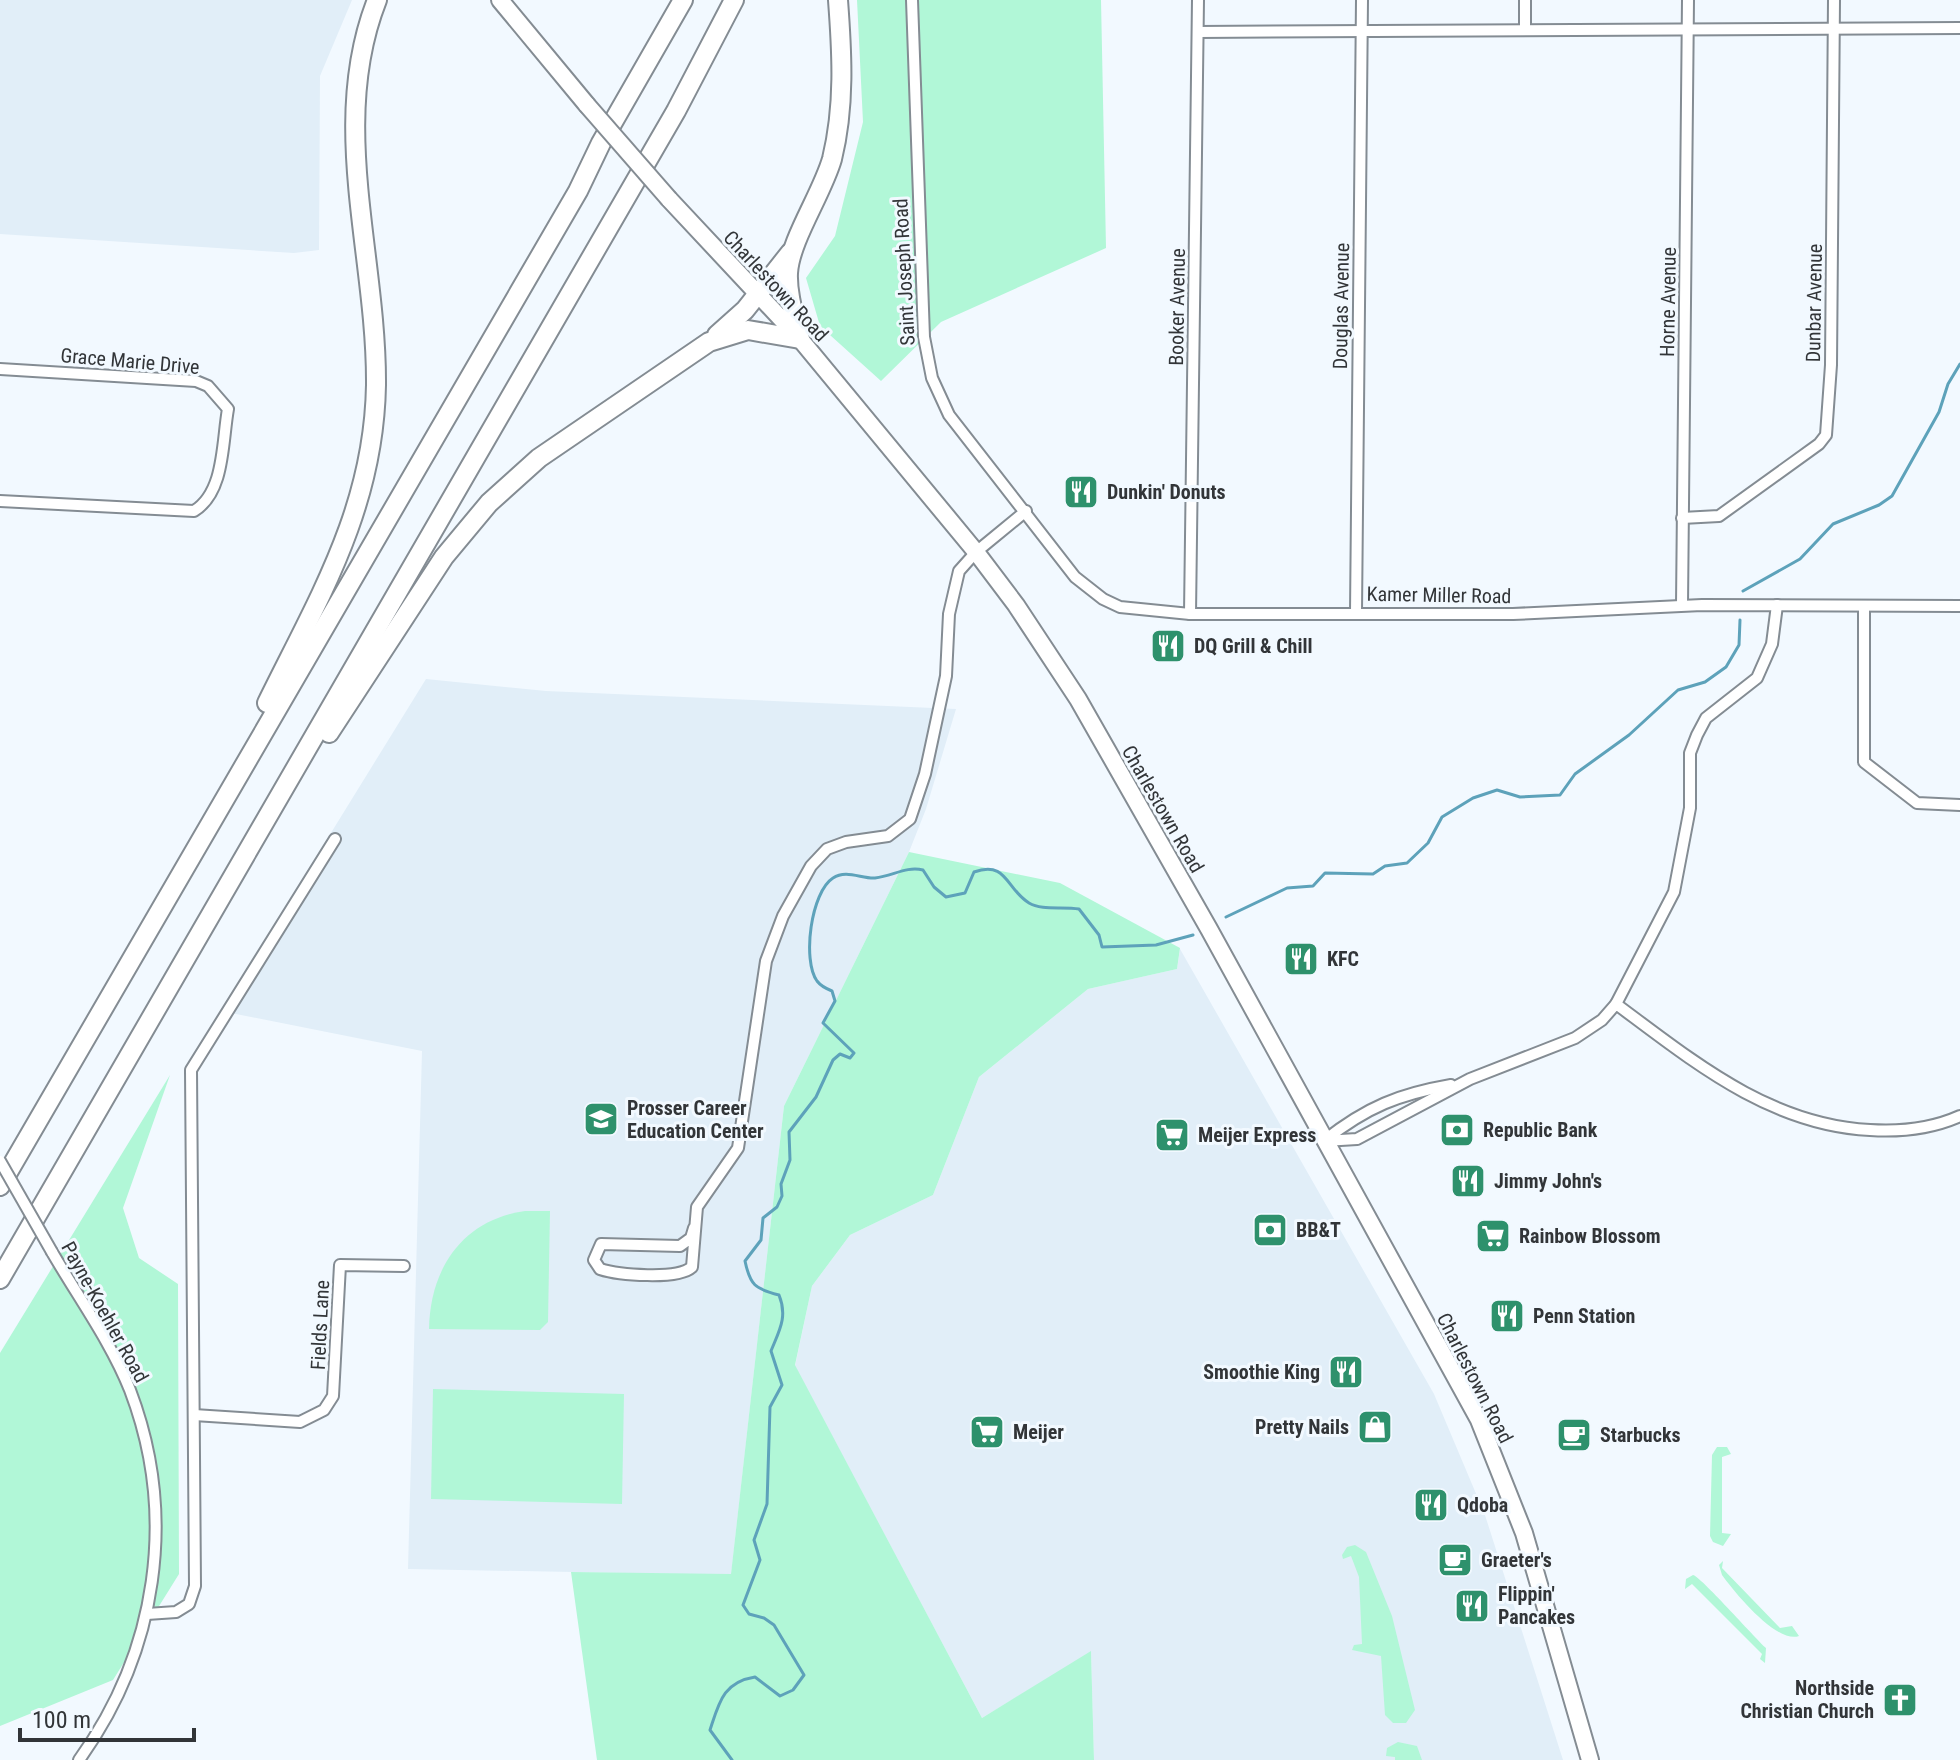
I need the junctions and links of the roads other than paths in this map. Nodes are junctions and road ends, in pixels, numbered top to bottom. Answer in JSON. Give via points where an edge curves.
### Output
{"nodes":[{"id":1,"x":377,"y":0,"type":"edge"},
{"id":2,"x":500,"y":0,"type":"edge"},
{"id":3,"x":683,"y":0,"type":"edge"},
{"id":4,"x":734,"y":0,"type":"edge"},
{"id":5,"x":838,"y":0,"type":"edge"},
{"id":6,"x":912,"y":0,"type":"edge"},
{"id":7,"x":1198,"y":0,"type":"edge"},
{"id":8,"x":1362,"y":0,"type":"edge"},
{"id":9,"x":1525,"y":0,"type":"edge"},
{"id":10,"x":1688,"y":0,"type":"edge"},
{"id":11,"x":1834,"y":0,"type":"edge"},
{"id":12,"x":1835,"y":28,"type":"junction"},
{"id":13,"x":1960,"y":28,"type":"edge"},
{"id":14,"x":1525,"y":30,"type":"junction"},
{"id":15,"x":1361,"y":31,"type":"junction"},
{"id":16,"x":1688,"y":31,"type":"junction"},
{"id":17,"x":1198,"y":32,"type":"junction"},
{"id":18,"x":796,"y":244,"type":"junction"},
{"id":19,"x":757,"y":294,"type":"junction"},
{"id":20,"x":800,"y":339,"type":"junction"},
{"id":21,"x":709,"y":342,"type":"junction"},
{"id":22,"x":0,"y":369,"type":"edge"},
{"id":23,"x":0,"y":501,"type":"edge"},
{"id":24,"x":1026,"y":511,"type":"junction"},
{"id":25,"x":1682,"y":518,"type":"junction"},
{"id":26,"x":976,"y":552,"type":"junction"},
{"id":27,"x":1682,"y":605,"type":"junction"},
{"id":28,"x":1777,"y":605,"type":"junction"},
{"id":29,"x":1864,"y":606,"type":"junction"},
{"id":30,"x":1960,"y":606,"type":"edge"},
{"id":31,"x":1356,"y":612,"type":"junction"},
{"id":32,"x":1190,"y":614,"type":"junction"},
{"id":33,"x":1960,"y":805,"type":"edge"},
{"id":34,"x":201,"y":837,"type":"junction"},
{"id":35,"x":335,"y":839,"type":"dead end"},
{"id":36,"x":183,"y":960,"type":"junction"},
{"id":37,"x":1616,"y":1004,"type":"junction"},
{"id":38,"x":1465,"y":1082,"type":"junction"},
{"id":39,"x":1960,"y":1116,"type":"edge"},
{"id":40,"x":1324,"y":1141,"type":"junction"},
{"id":41,"x":0,"y":1161,"type":"edge"},
{"id":42,"x":0,"y":1186,"type":"edge"},
{"id":43,"x":694,"y":1228,"type":"junction"},
{"id":44,"x":404,"y":1266,"type":"dead end"},
{"id":45,"x":0,"y":1279,"type":"edge"},
{"id":46,"x":194,"y":1415,"type":"junction"},
{"id":47,"x":147,"y":1614,"type":"junction"},
{"id":48,"x":79,"y":1760,"type":"edge"},
{"id":49,"x":1590,"y":1760,"type":"edge"}],
"edges":[{"from":1,"to":34,"type":"highway","via":[[360,58],[354,110],[375,342],[369,455],[353,523],[330,581]]},
{"from":2,"to":19,"type":"main road","name":"Charlestown Road","bridge":true},
{"from":3,"to":34,"type":"highway","via":[[578,191]]},
{"from":4,"to":36,"type":"highway","via":[[669,122]]},
{"from":5,"to":18,"type":"highway","via":[[842,76],[837,131],[825,181]]},
{"from":6,"to":24,"type":"street","name":"Saint Joseph Road","via":[[926,358],[955,424]]},
{"from":7,"to":17,"type":"street","name":"Booker Avenue"},
{"from":8,"to":15,"type":"street","name":"Douglas Avenue"},
{"from":9,"to":14,"type":"street"},
{"from":10,"to":16,"type":"street","name":"Horne Avenue"},
{"from":11,"to":12,"type":"street","name":"Dunbar Avenue"},
{"from":12,"to":13,"type":"street"},
{"from":12,"to":16,"type":"street"},
{"from":12,"to":25,"type":"street","name":"Dunbar Avenue","via":[[1826,435],[1719,516]]},
{"from":14,"to":15,"type":"street"},
{"from":14,"to":16,"type":"street"},
{"from":15,"to":17,"type":"street"},
{"from":15,"to":31,"type":"street","name":"Douglas Avenue"},
{"from":16,"to":25,"type":"street","name":"Horne Avenue"},
{"from":17,"to":32,"type":"street","name":"Booker Avenue"},
{"from":18,"to":19,"type":"highway"},
{"from":18,"to":20,"type":"highway","via":[[788,273]]},
{"from":19,"to":20,"type":"main road","name":"Charlestown Road"},
{"from":19,"to":21,"type":"highway"},
{"from":20,"to":21,"type":"highway","via":[[748,330]]},
{"from":20,"to":26,"type":"main road","name":"Charlestown Road"},
{"from":21,"to":36,"type":"highway","via":[[539,458],[466,529],[402,619]]},
{"from":22,"to":23,"type":"street","name":"Grace Marie Drive","via":[[196,381],[208,386],[228,409],[215,489],[194,511]]},
{"from":24,"to":26,"type":"street"},
{"from":24,"to":32,"type":"street","name":"Kamer Miller Road","via":[[1075,577],[1103,599],[1139,611]]},
{"from":25,"to":27,"type":"street","name":"Horne Avenue"},
{"from":26,"to":40,"type":"main road","name":"Charlestown Road","via":[[1078,699]]},
{"from":26,"to":43,"type":"street","via":[[959,571],[951,599],[946,676],[915,810],[898,832],[827,849],[811,866],[783,916],[766,961],[738,1148],[697,1207]]},
{"from":27,"to":28,"type":"street","name":"Kamer Miller Road"},
{"from":27,"to":31,"type":"street","name":"Kamer Miller Road","via":[[1513,614]]},
{"from":28,"to":29,"type":"street","name":"Kamer Miller Road"},
{"from":28,"to":37,"type":"street","via":[[1772,644],[1757,678],[1706,718],[1697,735],[1690,753],[1690,808],[1674,892]]},
{"from":29,"to":30,"type":"street","name":"Kamer Miller Road"},
{"from":29,"to":33,"type":"street","via":[[1864,762],[1917,803]]},
{"from":31,"to":32,"type":"street","name":"Kamer Miller Road"},
{"from":34,"to":42,"type":"highway"},
{"from":35,"to":46,"type":"street","via":[[191,1070]]},
{"from":36,"to":45,"type":"highway"},
{"from":37,"to":38,"type":"street","via":[[1575,1038]]},
{"from":37,"to":39,"type":"street","via":[[1730,1085],[1805,1121],[1909,1130]]},
{"from":38,"to":40,"type":"street","via":[[1357,1139]]},
{"from":38,"to":40,"type":"street","via":[[1403,1094]]},
{"from":40,"to":49,"type":"main road","name":"Charlestown Road","via":[[1479,1420],[1524,1533]]},
{"from":41,"to":47,"type":"street","name":"Payne-Koehler Road","bridge":true,"via":[[118,1365],[145,1437],[156,1512]]},
{"from":43,"to":43,"type":"street","via":[[680,1246],[601,1244],[594,1260],[606,1271],[682,1274],[695,1261]]},
{"from":44,"to":46,"type":"street","name":"Fields Lane","via":[[340,1265],[333,1396],[313,1419]]},
{"from":46,"to":47,"type":"street","via":[[195,1586],[189,1604],[176,1612]]},
{"from":47,"to":48,"type":"street","name":"Payne-Koehler Road","via":[[133,1662]]}]}
